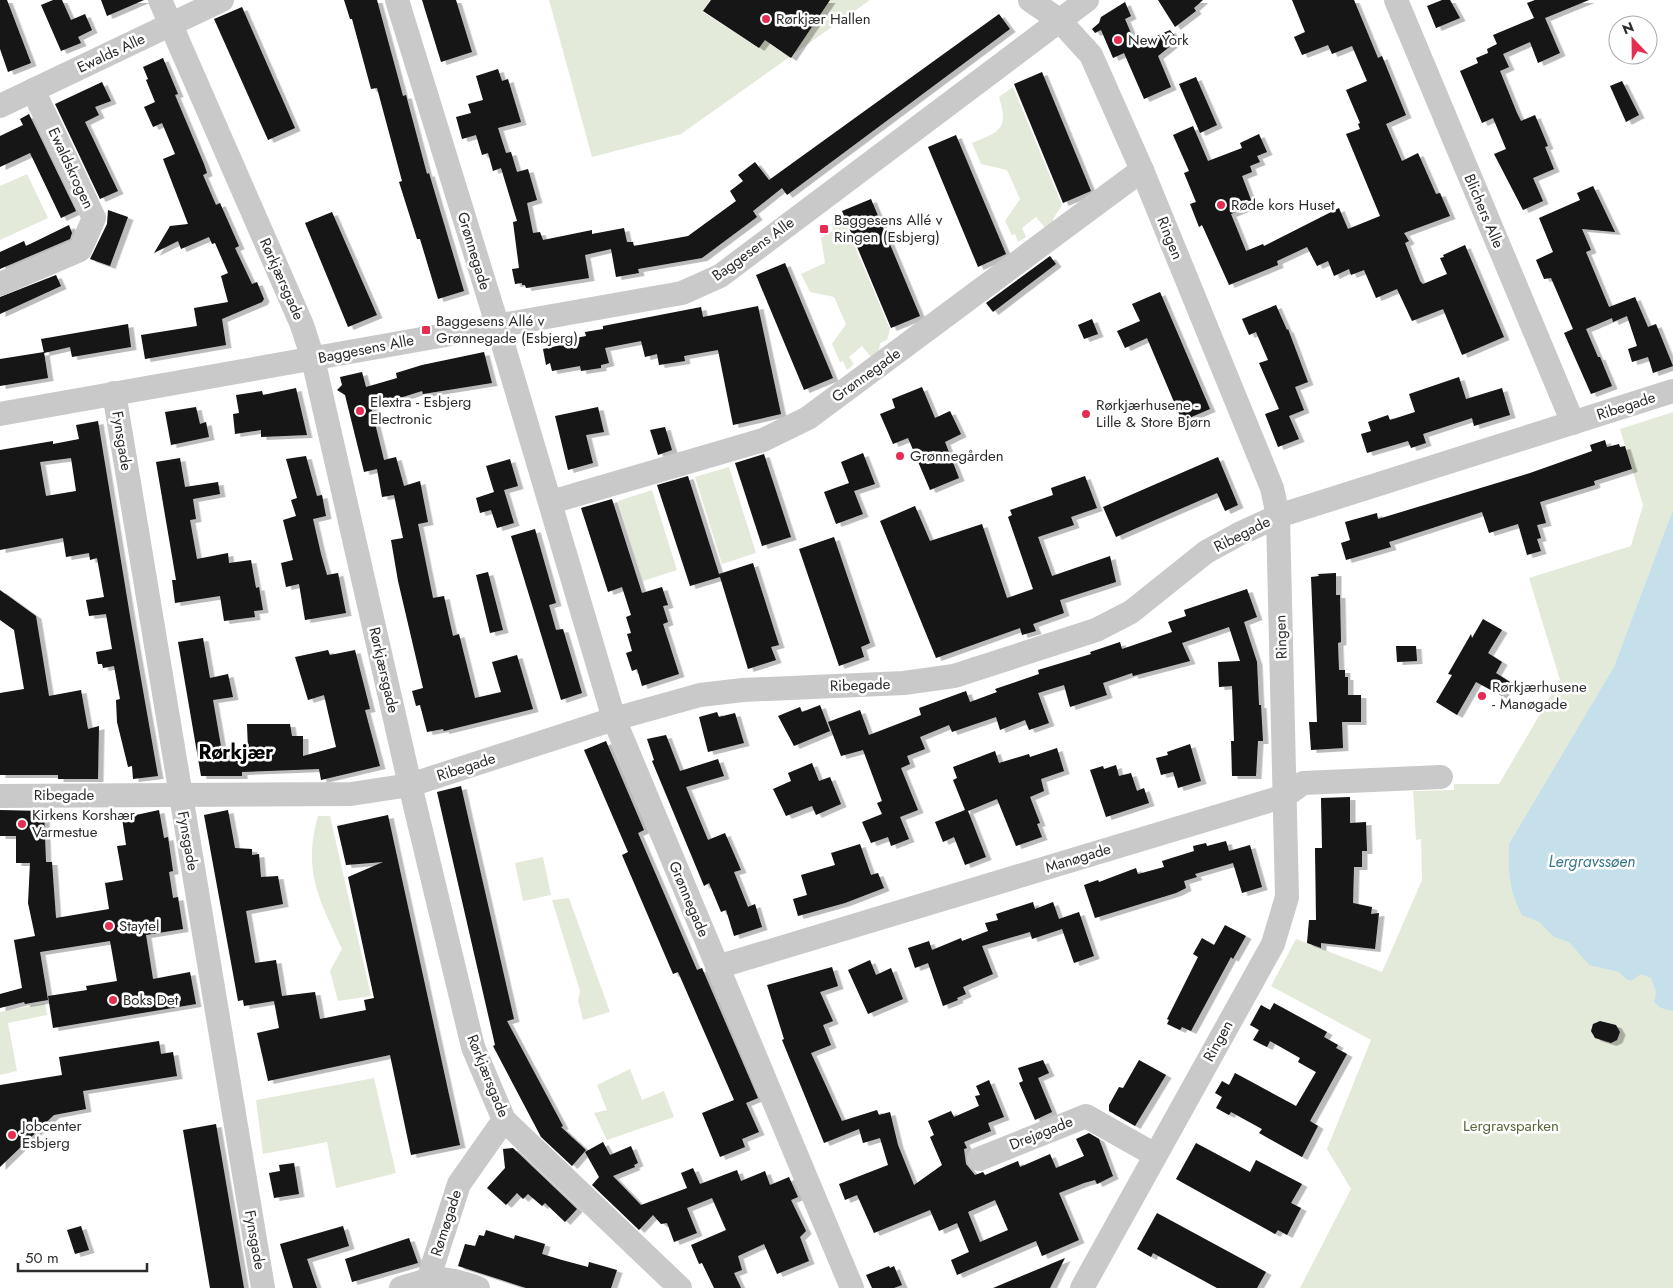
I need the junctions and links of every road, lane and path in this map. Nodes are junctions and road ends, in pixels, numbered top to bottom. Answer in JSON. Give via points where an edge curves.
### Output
{"nodes":[{"id":1,"x":160,"y":0,"type":"edge"},
{"id":2,"x":222,"y":0,"type":"edge"},
{"id":3,"x":396,"y":0,"type":"edge"},
{"id":4,"x":1030,"y":0,"type":"edge"},
{"id":5,"x":1087,"y":0,"type":"edge"},
{"id":6,"x":1396,"y":0,"type":"edge"},
{"id":7,"x":1059,"y":20,"type":"junction"},
{"id":8,"x":170,"y":25,"type":"junction"},
{"id":9,"x":34,"y":90,"type":"junction"},
{"id":10,"x":0,"y":106,"type":"edge"},
{"id":11,"x":1142,"y":170,"type":"junction"},
{"id":12,"x":0,"y":284,"type":"edge"},
{"id":13,"x":497,"y":324,"type":"junction"},
{"id":14,"x":313,"y":360,"type":"junction"},
{"id":15,"x":1673,"y":391,"type":"edge"},
{"id":16,"x":114,"y":393,"type":"junction"},
{"id":17,"x":0,"y":414,"type":"edge"},
{"id":18,"x":1573,"y":423,"type":"junction"},
{"id":19,"x":551,"y":502,"type":"junction"},
{"id":20,"x":1278,"y":516,"type":"junction"},
{"id":21,"x":614,"y":719,"type":"junction"},
{"id":22,"x":1441,"y":777,"type":"dead end"},
{"id":23,"x":410,"y":785,"type":"junction"},
{"id":24,"x":180,"y":795,"type":"junction"},
{"id":25,"x":0,"y":796,"type":"edge"},
{"id":26,"x":1286,"y":796,"type":"junction"},
{"id":27,"x":718,"y":967,"type":"junction"},
{"id":28,"x":504,"y":1120,"type":"junction"},
{"id":29,"x":1155,"y":1155,"type":"junction"},
{"id":30,"x":979,"y":1159,"type":"dead end"},
{"id":31,"x":428,"y":1280,"type":"junction"},
{"id":32,"x":263,"y":1288,"type":"edge"},
{"id":33,"x":401,"y":1288,"type":"edge"},
{"id":34,"x":478,"y":1288,"type":"edge"},
{"id":35,"x":680,"y":1288,"type":"edge"},
{"id":36,"x":852,"y":1288,"type":"edge"},
{"id":37,"x":1082,"y":1288,"type":"edge"}],
"edges":[{"from":1,"to":8,"type":"street","name":"Rørkjærsgade"},
{"from":2,"to":8,"type":"street","name":"Ewalds Alle"},
{"from":3,"to":13,"type":"street","name":"Grønnegade"},
{"from":4,"to":7,"type":"street","name":"Ringen"},
{"from":5,"to":7,"type":"street","name":"Baggesens Alle"},
{"from":6,"to":18,"type":"street","name":"Blichers Alle"},
{"from":7,"to":11,"type":"street","name":"Ringen","via":[[1091,56]]},
{"from":7,"to":13,"type":"street","name":"Baggesens Alle","via":[[720,276],[682,293]]},
{"from":8,"to":9,"type":"street","name":"Ewalds Alle"},
{"from":8,"to":14,"type":"street","name":"Rørkjærsgade","via":[[302,325]]},
{"from":9,"to":10,"type":"street","name":"Ewalds Alle"},
{"from":9,"to":12,"type":"street","name":"Ewaldskrogen","via":[[94,218],[80,250]]},
{"from":11,"to":19,"type":"street","name":"Grønnegade","via":[[808,418],[763,440]]},
{"from":11,"to":20,"type":"street","name":"Ringen","via":[[1272,488]]},
{"from":13,"to":14,"type":"street","name":"Baggesens Alle"},
{"from":13,"to":19,"type":"street","name":"Grønnegade"},
{"from":14,"to":16,"type":"street","name":"Baggesens Alle"},
{"from":14,"to":23,"type":"street","name":"Rørkjærsgade"},
{"from":15,"to":18,"type":"street","name":"Ribegade"},
{"from":16,"to":17,"type":"street","name":"Baggesens Alle"},
{"from":16,"to":24,"type":"street","name":"Fynsgade"},
{"from":18,"to":20,"type":"street","name":"Ribegade"},
{"from":19,"to":21,"type":"street","name":"Grønnegade"},
{"from":20,"to":21,"type":"street","name":"Ribegade","via":[[1206,552],[1131,612],[1096,630],[954,676],[904,683],[709,694]]},
{"from":20,"to":26,"type":"street","name":"Ringen"},
{"from":21,"to":23,"type":"street","name":"Ribegade"},
{"from":21,"to":27,"type":"street","name":"Grønnegade"},
{"from":22,"to":26,"type":"street","name":"Manøgade","via":[[1303,783]]},
{"from":23,"to":24,"type":"street","name":"Ribegade","via":[[351,794]]},
{"from":23,"to":28,"type":"street","name":"Rørkjærsgade","via":[[473,1046]]},
{"from":24,"to":25,"type":"street","name":"Ribegade"},
{"from":24,"to":32,"type":"street","name":"Fynsgade"},
{"from":26,"to":27,"type":"street","name":"Manøgade"},
{"from":26,"to":29,"type":"street","name":"Ringen","via":[[1287,897],[1273,944]]},
{"from":27,"to":36,"type":"street","name":"Grønnegade"},
{"from":28,"to":31,"type":"street","name":"Rømøgade","via":[[459,1184]]},
{"from":28,"to":35,"type":"street","name":"Rørkjærsgade"},
{"from":29,"to":30,"type":"street","name":"Drejøgade","via":[[1086,1116]]},
{"from":29,"to":37,"type":"street","name":"Ringen"},
{"from":31,"to":33,"type":"street"},
{"from":31,"to":34,"type":"street","via":[[449,1278]]}]}
